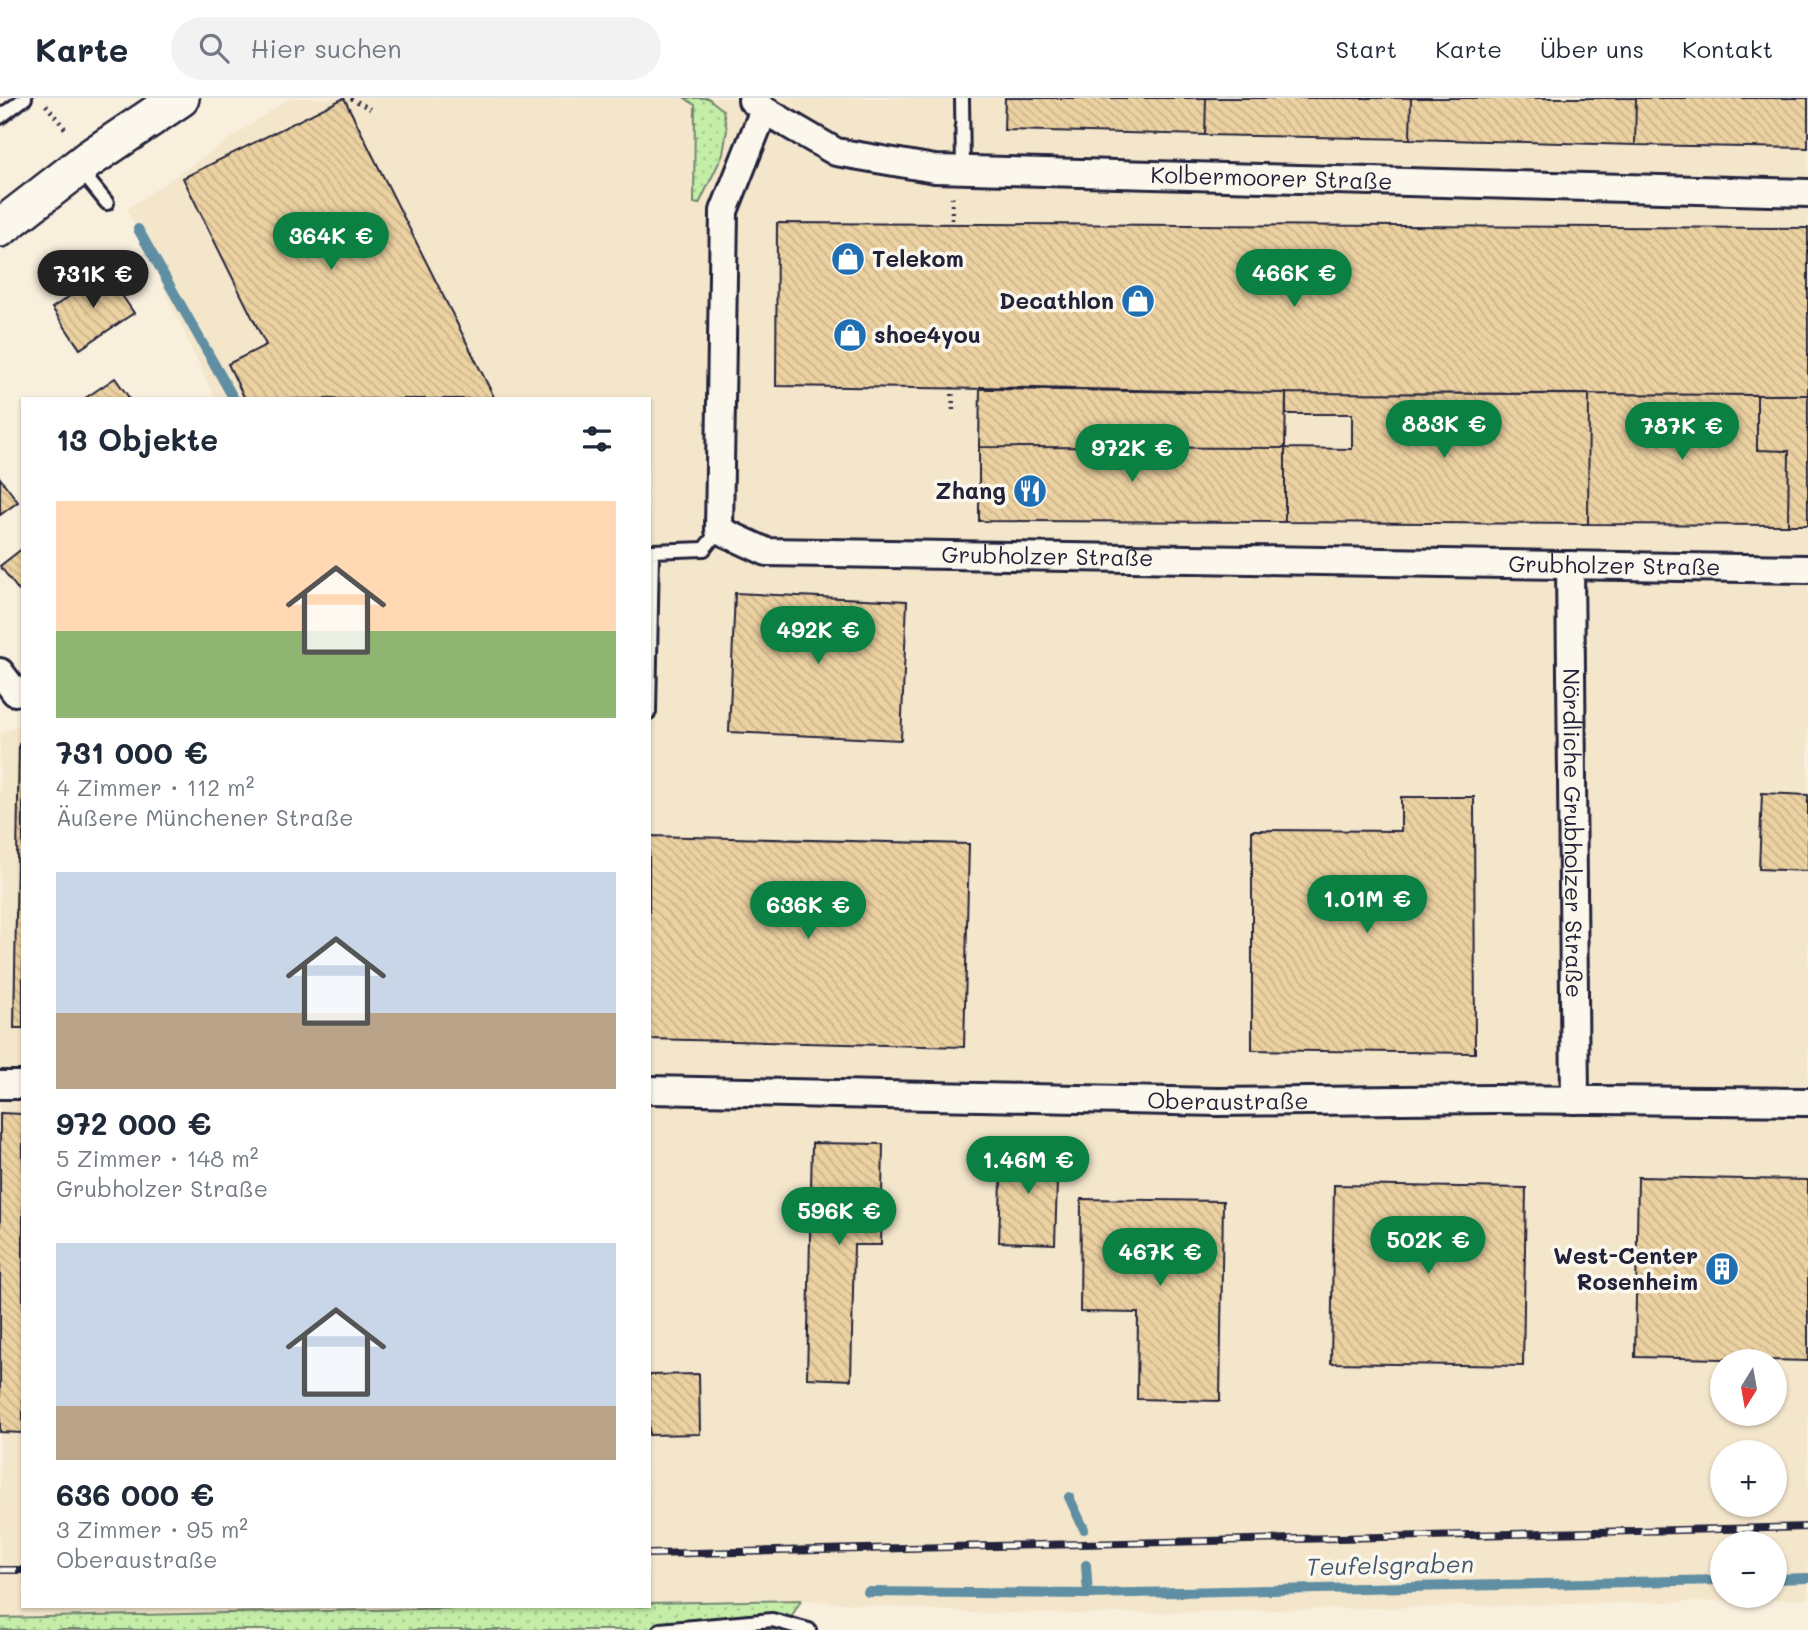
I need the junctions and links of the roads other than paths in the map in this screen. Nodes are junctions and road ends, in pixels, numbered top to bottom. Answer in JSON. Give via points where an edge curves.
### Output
{"nodes":[{"id":1,"x":25,"y":98,"type":"edge"},
{"id":2,"x":180,"y":98,"type":"edge"},
{"id":3,"x":962,"y":98,"type":"edge"},
{"id":4,"x":757,"y":104,"type":"edge"},
{"id":5,"x":0,"y":117,"type":"edge"},
{"id":6,"x":84,"y":163,"type":"junction"},
{"id":7,"x":963,"y":170,"type":"junction"},
{"id":8,"x":1808,"y":192,"type":"edge"},
{"id":9,"x":107,"y":203,"type":"dead end"},
{"id":10,"x":0,"y":228,"type":"edge"},
{"id":11,"x":719,"y":530,"type":"junction"},
{"id":12,"x":1570,"y":565,"type":"junction"},
{"id":13,"x":1808,"y":569,"type":"edge"},
{"id":14,"x":651,"y":605,"type":"edge"},
{"id":15,"x":0,"y":1085,"type":"edge"},
{"id":16,"x":21,"y":1085,"type":"edge"},
{"id":17,"x":651,"y":1090,"type":"edge"},
{"id":18,"x":1575,"y":1100,"type":"junction"},
{"id":19,"x":1808,"y":1102,"type":"edge"},
{"id":20,"x":660,"y":1630,"type":"edge"},
{"id":21,"x":809,"y":1630,"type":"edge"}],
"edges":[{"from":1,"to":5,"type":"lane"},
{"from":2,"to":6,"type":"main road"},
{"from":3,"to":7,"type":"lane"},
{"from":4,"to":7,"type":"street","name":"Kolbermoorer Straße","via":[[836,152]]},
{"from":4,"to":11,"type":"street","via":[[724,211]]},
{"from":6,"to":9,"type":"lane"},
{"from":6,"to":10,"type":"main road"},
{"from":7,"to":8,"type":"street","name":"Kolbermoorer Straße"},
{"from":11,"to":12,"type":"street","name":"Grubholzer Straße","via":[[767,552]]},
{"from":11,"to":14,"type":"lane","via":[[704,549],[652,551]]},
{"from":12,"to":13,"type":"street","name":"Grubholzer Straße"},
{"from":12,"to":18,"type":"street","name":"Nördliche Grubholzer Straße"},
{"from":15,"to":16,"type":"street"},
{"from":17,"to":18,"type":"street","name":"Oberaustraße","via":[[1218,1102]]},
{"from":18,"to":19,"type":"street","name":"Oberaustraße"},
{"from":20,"to":21,"type":"lane","via":[[772,1620]]}]}
